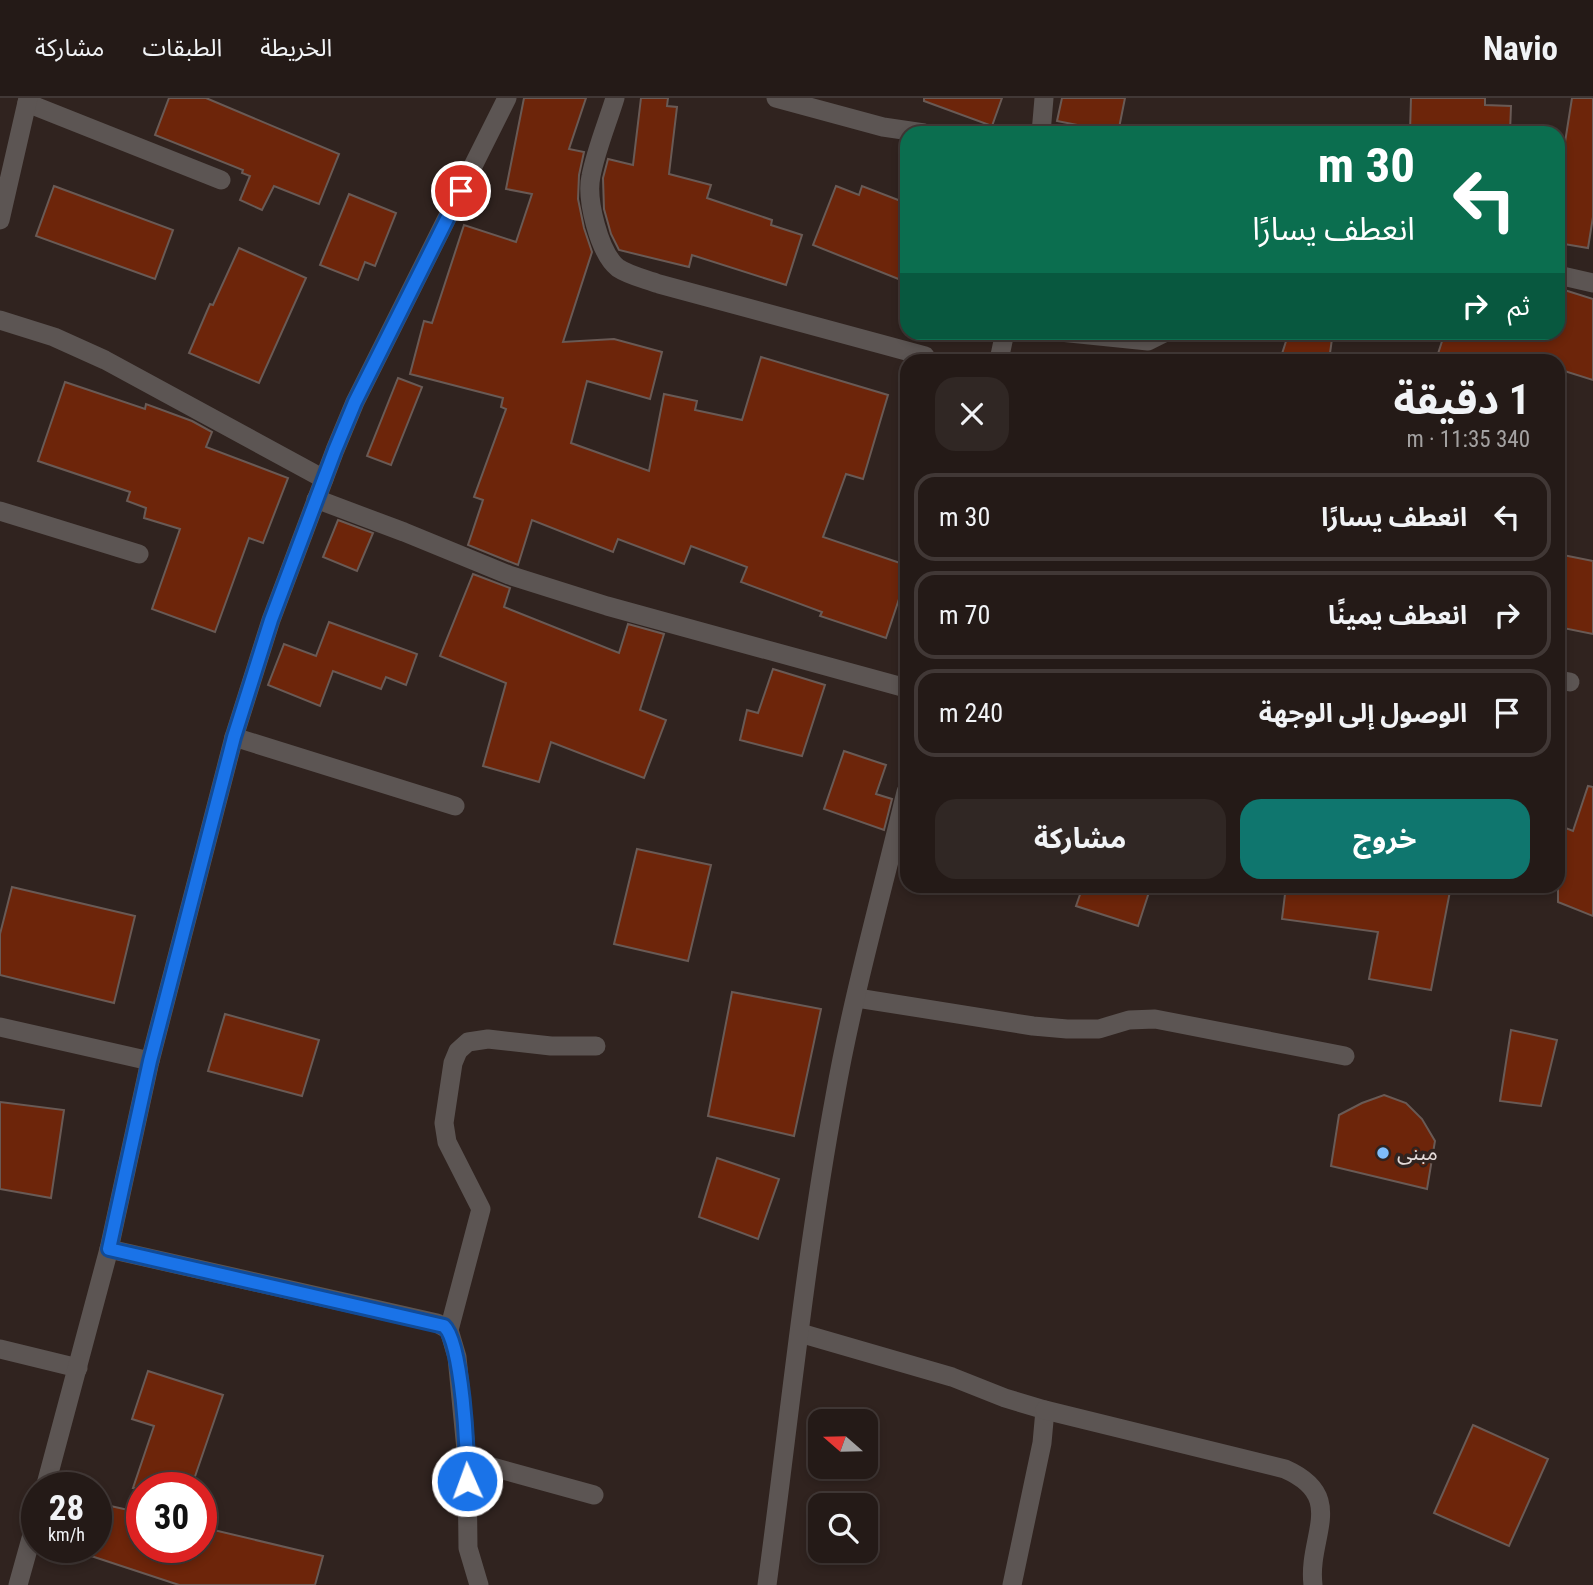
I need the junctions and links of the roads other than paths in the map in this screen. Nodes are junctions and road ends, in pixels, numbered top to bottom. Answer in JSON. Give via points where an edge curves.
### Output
{"nodes":[{"id":1,"x":507,"y":98,"type":"edge"},
{"id":2,"x":615,"y":98,"type":"edge"},
{"id":3,"x":776,"y":98,"type":"edge"},
{"id":4,"x":1044,"y":98,"type":"edge"},
{"id":5,"x":27,"y":100,"type":"edge"},
{"id":6,"x":1046,"y":126,"type":"edge"},
{"id":7,"x":900,"y":130,"type":"edge"},
{"id":8,"x":221,"y":180,"type":"dead end"},
{"id":9,"x":0,"y":220,"type":"edge"},
{"id":10,"x":1565,"y":277,"type":"edge"},
{"id":11,"x":1593,"y":283,"type":"edge"},
{"id":12,"x":0,"y":320,"type":"edge"},
{"id":13,"x":918,"y":354,"type":"edge"},
{"id":14,"x":324,"y":479,"type":"junction"},
{"id":15,"x":316,"y":499,"type":"junction"},
{"id":16,"x":0,"y":511,"type":"edge"},
{"id":17,"x":138,"y":554,"type":"dead end"},
{"id":18,"x":900,"y":686,"type":"edge"},
{"id":19,"x":234,"y":737,"type":"junction"},
{"id":20,"x":455,"y":806,"type":"dead end"},
{"id":21,"x":900,"y":817,"type":"edge"},
{"id":22,"x":857,"y":998,"type":"junction"},
{"id":23,"x":0,"y":1027,"type":"edge"},
{"id":24,"x":596,"y":1046,"type":"dead end"},
{"id":25,"x":1345,"y":1056,"type":"dead end"},
{"id":26,"x":150,"y":1061,"type":"junction"},
{"id":27,"x":109,"y":1249,"type":"junction"},
{"id":28,"x":449,"y":1331,"type":"junction"},
{"id":29,"x":800,"y":1333,"type":"junction"},
{"id":30,"x":0,"y":1349,"type":"edge"},
{"id":31,"x":78,"y":1368,"type":"junction"},
{"id":32,"x":1045,"y":1410,"type":"junction"},
{"id":33,"x":467,"y":1460,"type":"junction"},
{"id":34,"x":49,"y":1472,"type":"edge"},
{"id":35,"x":594,"y":1495,"type":"dead end"},
{"id":36,"x":24,"y":1563,"type":"edge"},
{"id":37,"x":18,"y":1585,"type":"edge"},
{"id":38,"x":480,"y":1585,"type":"edge"},
{"id":39,"x":768,"y":1585,"type":"edge"},
{"id":40,"x":1012,"y":1585,"type":"edge"},
{"id":41,"x":1313,"y":1585,"type":"edge"}],
"edges":[{"from":1,"to":14,"type":"street","via":[[355,402]]},
{"from":2,"to":13,"type":"street","via":[[590,179],[601,242],[617,267],[659,284]]},
{"from":3,"to":7,"type":"street"},
{"from":4,"to":6,"type":"street"},
{"from":5,"to":8,"type":"street"},
{"from":5,"to":9,"type":"street"},
{"from":10,"to":11,"type":"street"},
{"from":12,"to":14,"type":"street","via":[[105,360]]},
{"from":14,"to":15,"type":"street"},
{"from":15,"to":18,"type":"street","via":[[509,575]]},
{"from":15,"to":19,"type":"street"},
{"from":16,"to":17,"type":"street"},
{"from":19,"to":20,"type":"street"},
{"from":19,"to":26,"type":"street"},
{"from":21,"to":22,"type":"street"},
{"from":22,"to":25,"type":"street","via":[[1067,1029],[1099,1029],[1154,1018]]},
{"from":22,"to":29,"type":"street","via":[[834,1098]]},
{"from":23,"to":26,"type":"street"},
{"from":24,"to":28,"type":"street","via":[[488,1038],[468,1042],[458,1051],[444,1123],[447,1142],[481,1209]]},
{"from":26,"to":27,"type":"street"},
{"from":27,"to":28,"type":"street","via":[[437,1323]]},
{"from":27,"to":31,"type":"street"},
{"from":28,"to":33,"type":"street","via":[[457,1357]]},
{"from":29,"to":32,"type":"street","via":[[952,1377]]},
{"from":29,"to":39,"type":"street"},
{"from":30,"to":31,"type":"street"},
{"from":31,"to":34,"type":"street"},
{"from":32,"to":40,"type":"street"},
{"from":32,"to":41,"type":"street","via":[[1303,1477],[1317,1493],[1322,1516],[1311,1570]]},
{"from":33,"to":35,"type":"street"},
{"from":33,"to":38,"type":"street","via":[[468,1548]]},
{"from":36,"to":37,"type":"street"}]}
